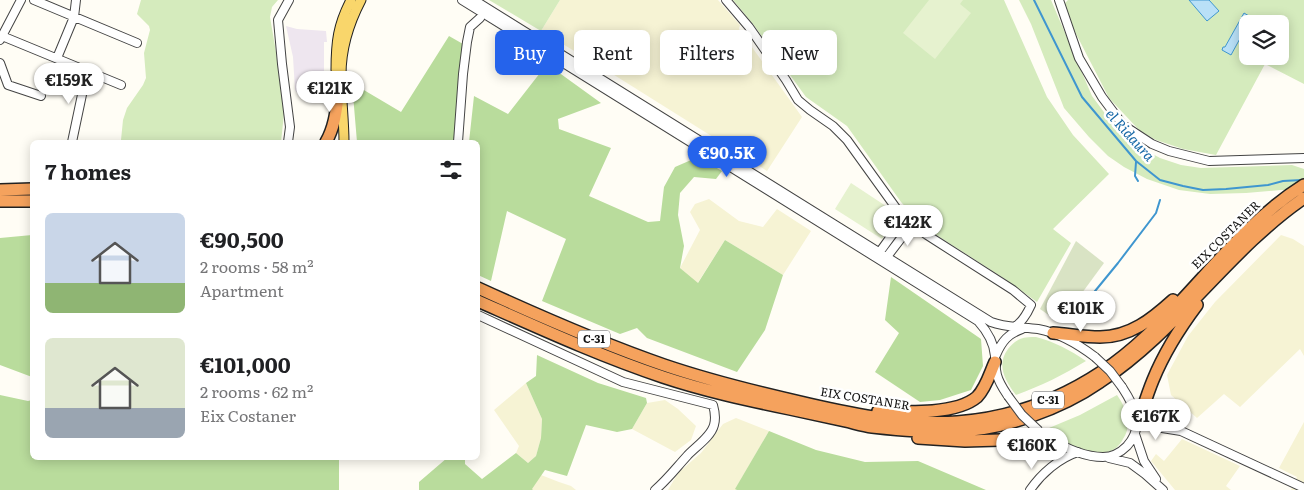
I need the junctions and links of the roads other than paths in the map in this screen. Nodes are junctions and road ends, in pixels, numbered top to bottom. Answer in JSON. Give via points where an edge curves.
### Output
{"nodes":[{"id":1,"x":21,"y":0,"type":"edge"},
{"id":2,"x":34,"y":0,"type":"edge"},
{"id":3,"x":76,"y":0,"type":"edge"},
{"id":4,"x":289,"y":0,"type":"edge"},
{"id":5,"x":351,"y":0,"type":"edge"},
{"id":6,"x":361,"y":0,"type":"edge"},
{"id":7,"x":462,"y":0,"type":"edge"},
{"id":8,"x":474,"y":0,"type":"edge"},
{"id":9,"x":726,"y":0,"type":"edge"},
{"id":10,"x":1059,"y":0,"type":"edge"},
{"id":11,"x":74,"y":17,"type":"junction"},
{"id":12,"x":480,"y":18,"type":"dead end"},
{"id":13,"x":1,"y":38,"type":"edge"},
{"id":14,"x":137,"y":43,"type":"dead end"},
{"id":15,"x":57,"y":58,"type":"junction"},
{"id":16,"x":0,"y":63,"type":"edge"},
{"id":17,"x":87,"y":71,"type":"junction"},
{"id":18,"x":121,"y":85,"type":"dead end"},
{"id":19,"x":41,"y":96,"type":"dead end"},
{"id":20,"x":338,"y":97,"type":"junction"},
{"id":21,"x":344,"y":124,"type":"junction"},
{"id":22,"x":72,"y":140,"type":"edge"},
{"id":23,"x":288,"y":140,"type":"edge"},
{"id":24,"x":327,"y":140,"type":"edge"},
{"id":25,"x":344,"y":140,"type":"edge"},
{"id":26,"x":458,"y":140,"type":"edge"},
{"id":27,"x":1304,"y":158,"type":"edge"},
{"id":28,"x":1304,"y":185,"type":"edge"},
{"id":29,"x":30,"y":189,"type":"edge"},
{"id":30,"x":0,"y":190,"type":"edge"},
{"id":31,"x":1300,"y":200,"type":"edge"},
{"id":32,"x":0,"y":201,"type":"edge"},
{"id":33,"x":30,"y":201,"type":"edge"},
{"id":34,"x":905,"y":217,"type":"junction"},
{"id":35,"x":912,"y":224,"type":"junction"},
{"id":36,"x":879,"y":253,"type":"junction"},
{"id":37,"x":886,"y":258,"type":"junction"},
{"id":38,"x":1208,"y":270,"type":"junction"},
{"id":39,"x":1209,"y":285,"type":"junction"},
{"id":40,"x":480,"y":289,"type":"edge"},
{"id":41,"x":480,"y":302,"type":"edge"},
{"id":42,"x":1028,"y":312,"type":"junction"},
{"id":43,"x":480,"y":317,"type":"edge"},
{"id":44,"x":1013,"y":328,"type":"junction"},
{"id":45,"x":1024,"y":329,"type":"junction"},
{"id":46,"x":1037,"y":329,"type":"junction"},
{"id":47,"x":1053,"y":333,"type":"junction"},
{"id":48,"x":995,"y":359,"type":"junction"},
{"id":49,"x":844,"y":412,"type":"junction"},
{"id":50,"x":1137,"y":422,"type":"junction"},
{"id":51,"x":870,"y":427,"type":"junction"},
{"id":52,"x":1169,"y":429,"type":"junction"},
{"id":53,"x":1135,"y":433,"type":"junction"},
{"id":54,"x":1054,"y":441,"type":"junction"},
{"id":55,"x":1078,"y":452,"type":"junction"},
{"id":56,"x":1104,"y":457,"type":"junction"},
{"id":57,"x":1052,"y":467,"type":"junction"},
{"id":58,"x":1304,"y":488,"type":"edge"},
{"id":59,"x":654,"y":490,"type":"edge"},
{"id":60,"x":1030,"y":490,"type":"edge"},
{"id":61,"x":1164,"y":490,"type":"edge"}],
"edges":[{"from":1,"to":13,"type":"street"},
{"from":2,"to":11,"type":"street"},
{"from":3,"to":11,"type":"street"},
{"from":4,"to":23,"type":"street","via":[[278,20],[290,127]]},
{"from":5,"to":20,"type":"main road","via":[[338,30]]},
{"from":6,"to":21,"type":"main road","via":[[354,12],[342,60]]},
{"from":7,"to":48,"type":"street","via":[[978,321],[990,337]]},
{"from":8,"to":36,"type":"street"},
{"from":9,"to":34,"type":"street","via":[[749,27],[798,100],[847,140]]},
{"from":10,"to":27,"type":"street","via":[[1079,58],[1102,98],[1123,125],[1152,144],[1209,161]]},
{"from":11,"to":14,"type":"street"},
{"from":11,"to":15,"type":"street"},
{"from":12,"to":26,"type":"street","via":[[470,27],[467,42]]},
{"from":13,"to":15,"type":"street"},
{"from":15,"to":17,"type":"street"},
{"from":16,"to":19,"type":"street","via":[[8,85]]},
{"from":17,"to":18,"type":"street"},
{"from":17,"to":22,"type":"street"},
{"from":20,"to":21,"type":"main road"},
{"from":20,"to":24,"type":"highway"},
{"from":21,"to":25,"type":"main road"},
{"from":28,"to":38,"type":"highway","name":"EIX COSTANER","number":"C-31","via":[[1248,229]]},
{"from":29,"to":30,"type":"highway"},
{"from":31,"to":39,"type":"highway","name":"EIX COSTANER","number":"C-31","via":[[1258,234]]},
{"from":32,"to":33,"type":"highway"},
{"from":34,"to":35,"type":"street"},
{"from":34,"to":36,"type":"street"},
{"from":35,"to":37,"type":"street"},
{"from":35,"to":42,"type":"street","via":[[1013,290],[1031,305]]},
{"from":36,"to":37,"type":"street"},
{"from":37,"to":44,"type":"street","via":[[991,322]]},
{"from":38,"to":47,"type":"highway","via":[[1133,329],[1103,337]]},
{"from":38,"to":49,"type":"highway","name":"EIX COSTANER","number":"C-31","via":[[1167,316],[1124,355],[1053,399],[1002,415],[944,422],[906,421]]},
{"from":39,"to":50,"type":"highway","via":[[1165,355]]},
{"from":39,"to":51,"type":"highway","name":"EIX COSTANER","number":"C-31","via":[[1132,360],[1080,395],[1042,412],[1002,424],[957,432]]},
{"from":40,"to":49,"type":"highway","name":"EIX COSTANER","number":"C-31","via":[[588,337],[666,366]]},
{"from":41,"to":51,"type":"highway","name":"EIX COSTANER","number":"C-31","via":[[584,347],[662,376],[720,393]]},
{"from":42,"to":44,"type":"street"},
{"from":42,"to":46,"type":"street","via":[[1030,324]]},
{"from":43,"to":59,"type":"street","via":[[624,382],[714,405],[714,426],[700,446],[688,454]]},
{"from":44,"to":45,"type":"street"},
{"from":45,"to":46,"type":"street"},
{"from":45,"to":48,"type":"street","via":[[1004,339]]},
{"from":46,"to":47,"type":"street"},
{"from":47,"to":50,"type":"street","bridge":true,"via":[[1074,342],[1110,371],[1132,404]]},
{"from":48,"to":49,"type":"highway","number":"C-31","via":[[978,396],[960,406],[906,412],[856,409]]},
{"from":48,"to":54,"type":"street","bridge":true,"via":[[997,376],[1022,416]]},
{"from":50,"to":52,"type":"street"},
{"from":50,"to":53,"type":"street"},
{"from":51,"to":54,"type":"highway","number":"C-31","via":[[877,431],[946,440]]},
{"from":52,"to":53,"type":"street","via":[[1146,429]]},
{"from":52,"to":58,"type":"street","via":[[1192,435]]},
{"from":53,"to":56,"type":"street","via":[[1123,450]]},
{"from":53,"to":61,"type":"street","via":[[1144,461]]},
{"from":54,"to":55,"type":"street"},
{"from":54,"to":57,"type":"street","via":[[1058,456]]},
{"from":55,"to":56,"type":"street"},
{"from":55,"to":57,"type":"street"},
{"from":56,"to":61,"type":"street","via":[[1130,463]]},
{"from":57,"to":60,"type":"street"}]}
